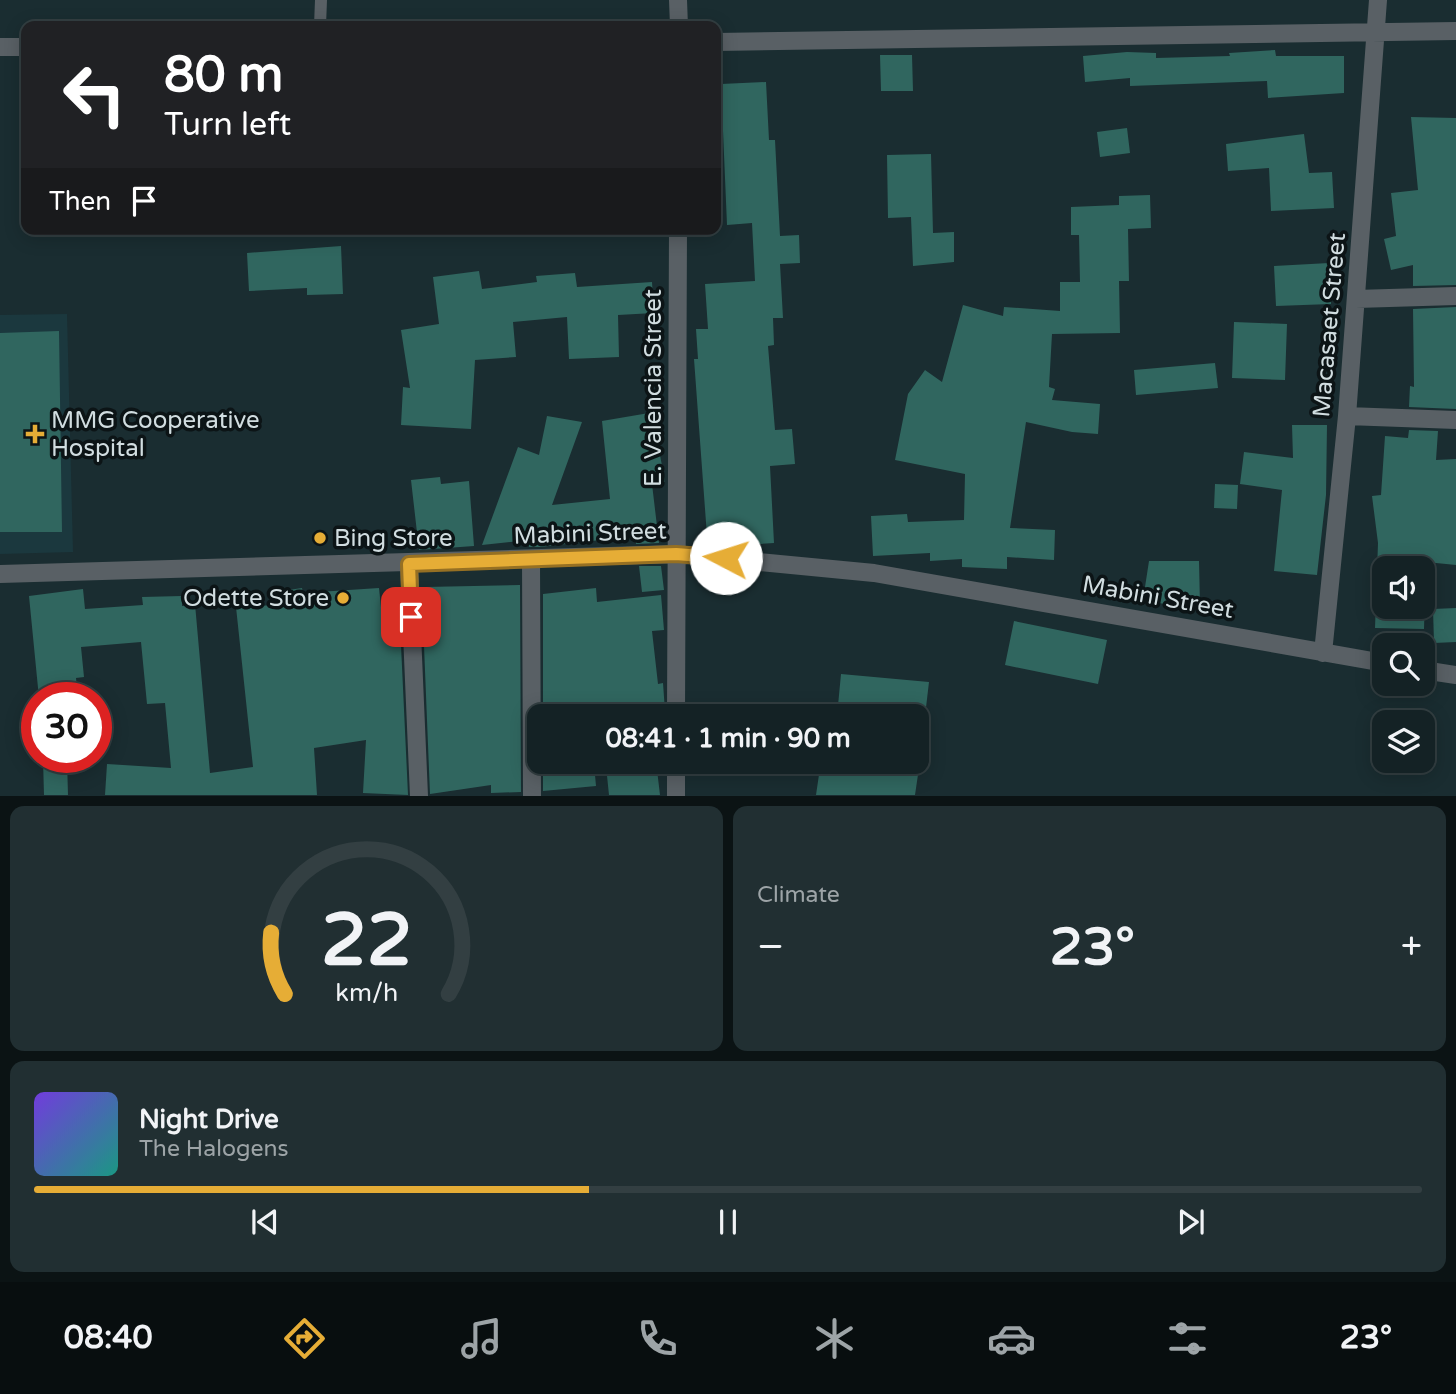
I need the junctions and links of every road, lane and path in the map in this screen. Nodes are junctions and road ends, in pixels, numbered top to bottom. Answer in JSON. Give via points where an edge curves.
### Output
{"nodes":[{"id":1,"x":321,"y":0,"type":"edge"},
{"id":2,"x":678,"y":0,"type":"edge"},
{"id":3,"x":1378,"y":0,"type":"edge"},
{"id":4,"x":320,"y":21,"type":"edge"},
{"id":5,"x":679,"y":21,"type":"edge"},
{"id":6,"x":1456,"y":31,"type":"edge"},
{"id":7,"x":1375,"y":32,"type":"junction"},
{"id":8,"x":721,"y":42,"type":"edge"},
{"id":9,"x":0,"y":47,"type":"edge"},
{"id":10,"x":21,"y":47,"type":"edge"},
{"id":11,"x":678,"y":235,"type":"edge"},
{"id":12,"x":1456,"y":296,"type":"edge"},
{"id":13,"x":1356,"y":299,"type":"junction"},
{"id":14,"x":1347,"y":415,"type":"junction"},
{"id":15,"x":1456,"y":420,"type":"edge"},
{"id":16,"x":676,"y":554,"type":"junction"},
{"id":17,"x":531,"y":560,"type":"junction"},
{"id":18,"x":409,"y":564,"type":"junction"},
{"id":19,"x":0,"y":574,"type":"edge"},
{"id":20,"x":1323,"y":653,"type":"junction"},
{"id":21,"x":1372,"y":661,"type":"edge"},
{"id":22,"x":1435,"y":672,"type":"edge"},
{"id":23,"x":1456,"y":676,"type":"edge"},
{"id":24,"x":676,"y":704,"type":"edge"},
{"id":25,"x":676,"y":774,"type":"edge"},
{"id":26,"x":419,"y":796,"type":"edge"},
{"id":27,"x":532,"y":796,"type":"edge"},
{"id":28,"x":676,"y":796,"type":"edge"}],
"edges":[{"from":1,"to":4,"type":"lane"},
{"from":2,"to":5,"type":"street"},
{"from":3,"to":7,"type":"street","name":"Macasaet Street"},
{"from":6,"to":7,"type":"street"},
{"from":7,"to":8,"type":"street"},
{"from":7,"to":13,"type":"street","name":"Macasaet Street"},
{"from":9,"to":10,"type":"street"},
{"from":11,"to":16,"type":"street","name":"E. Valencia Street"},
{"from":12,"to":13,"type":"street"},
{"from":13,"to":14,"type":"street","name":"Macasaet Street"},
{"from":14,"to":15,"type":"street"},
{"from":14,"to":20,"type":"street","name":"Macasaet Street"},
{"from":16,"to":17,"type":"street","name":"Mabini Street"},
{"from":16,"to":20,"type":"street","name":"Mabini Street","via":[[874,573]]},
{"from":16,"to":24,"type":"street","name":"E. Valencia Street"},
{"from":17,"to":18,"type":"street","name":"Mabini Street"},
{"from":17,"to":27,"type":"street"},
{"from":18,"to":19,"type":"street","name":"Mabini Street","via":[[220,565]]},
{"from":18,"to":26,"type":"street"},
{"from":20,"to":21,"type":"street","name":"Mabini Street"},
{"from":22,"to":23,"type":"street"},
{"from":25,"to":28,"type":"street"}]}
